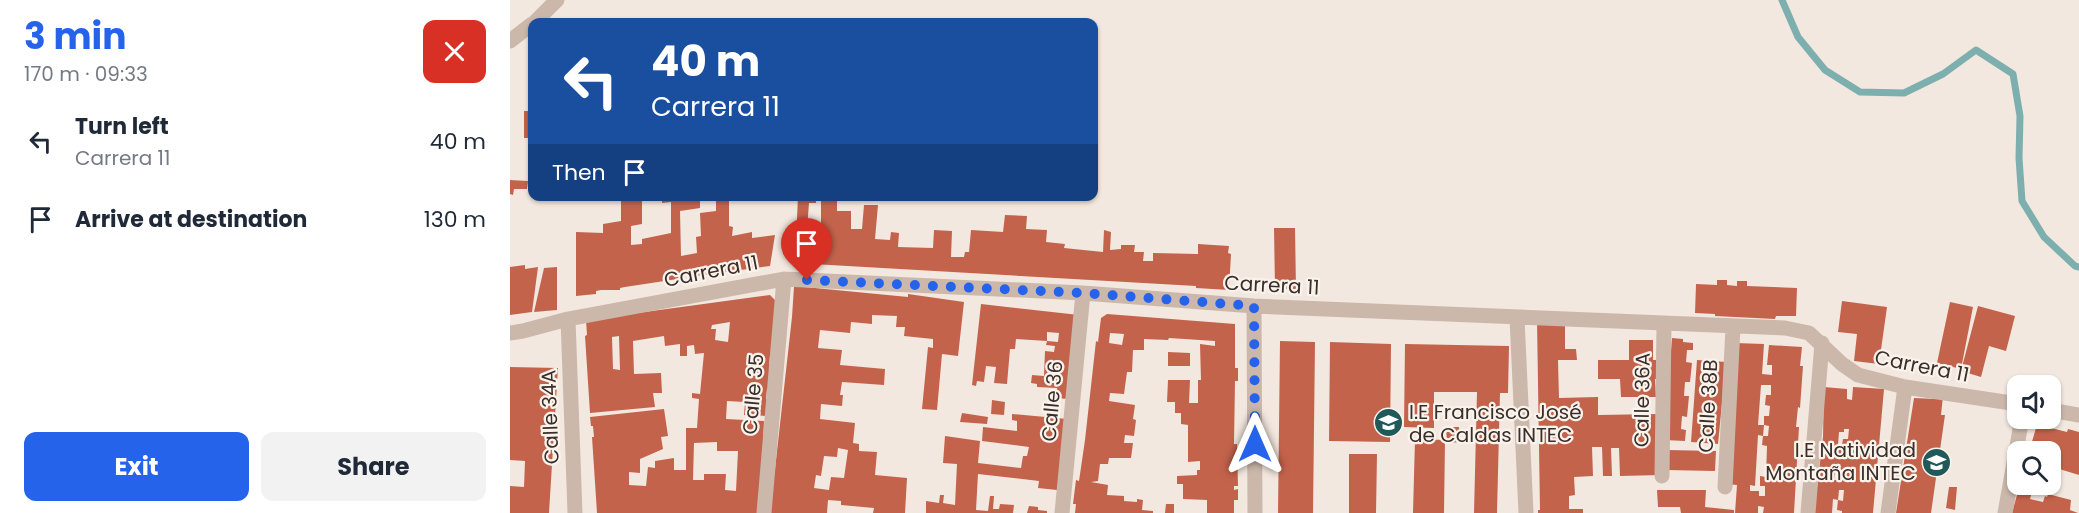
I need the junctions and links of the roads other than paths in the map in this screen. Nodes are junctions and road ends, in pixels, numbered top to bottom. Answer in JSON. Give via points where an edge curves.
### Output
{"nodes":[{"id":1,"x":557,"y":0,"type":"edge"},
{"id":2,"x":539,"y":18,"type":"edge"},
{"id":3,"x":528,"y":28,"type":"edge"},
{"id":4,"x":510,"y":41,"type":"edge"},
{"id":5,"x":784,"y":279,"type":"junction"},
{"id":6,"x":1083,"y":293,"type":"junction"},
{"id":7,"x":1254,"y":306,"type":"junction"},
{"id":8,"x":1517,"y":318,"type":"junction"},
{"id":9,"x":568,"y":320,"type":"junction"},
{"id":10,"x":1664,"y":324,"type":"junction"},
{"id":11,"x":1733,"y":327,"type":"junction"},
{"id":12,"x":510,"y":333,"type":"edge"},
{"id":13,"x":1822,"y":343,"type":"junction"},
{"id":14,"x":1905,"y":387,"type":"junction"},
{"id":15,"x":2007,"y":402,"type":"edge"},
{"id":16,"x":2061,"y":412,"type":"edge"},
{"id":17,"x":2079,"y":415,"type":"edge"},
{"id":18,"x":2020,"y":429,"type":"edge"},
{"id":19,"x":1662,"y":476,"type":"dead end"},
{"id":20,"x":1725,"y":487,"type":"dead end"},
{"id":21,"x":575,"y":513,"type":"edge"},
{"id":22,"x":764,"y":513,"type":"edge"},
{"id":23,"x":1062,"y":513,"type":"edge"},
{"id":24,"x":1255,"y":513,"type":"edge"},
{"id":25,"x":1526,"y":513,"type":"edge"},
{"id":26,"x":1808,"y":513,"type":"edge"},
{"id":27,"x":1888,"y":513,"type":"edge"},
{"id":28,"x":2005,"y":513,"type":"edge"}],
"edges":[{"from":1,"to":2,"type":"street"},
{"from":3,"to":4,"type":"street"},
{"from":5,"to":6,"type":"street","name":"Carrera 11"},
{"from":5,"to":9,"type":"street","name":"Carrera 11"},
{"from":5,"to":22,"type":"street","name":"Calle 35"},
{"from":6,"to":7,"type":"street","name":"Carrera 11"},
{"from":6,"to":23,"type":"street","name":"Calle 36"},
{"from":7,"to":8,"type":"street","name":"Carrera 11"},
{"from":7,"to":24,"type":"street"},
{"from":8,"to":10,"type":"street","name":"Carrera 11"},
{"from":8,"to":25,"type":"street"},
{"from":9,"to":12,"type":"street","name":"Carrera 11"},
{"from":9,"to":21,"type":"street","name":"Calle 34A"},
{"from":10,"to":11,"type":"street","name":"Carrera 11"},
{"from":10,"to":19,"type":"street","name":"Calle 36A"},
{"from":11,"to":13,"type":"street","name":"Carrera 11","via":[[1785,328],[1809,333]]},
{"from":11,"to":20,"type":"street","name":"Calle 38B"},
{"from":13,"to":14,"type":"street","name":"Carrera 11","via":[[1858,375]]},
{"from":13,"to":26,"type":"street"},
{"from":14,"to":15,"type":"street","name":"Carrera 11"},
{"from":14,"to":27,"type":"street"},
{"from":16,"to":17,"type":"street"},
{"from":18,"to":28,"type":"street"}]}
